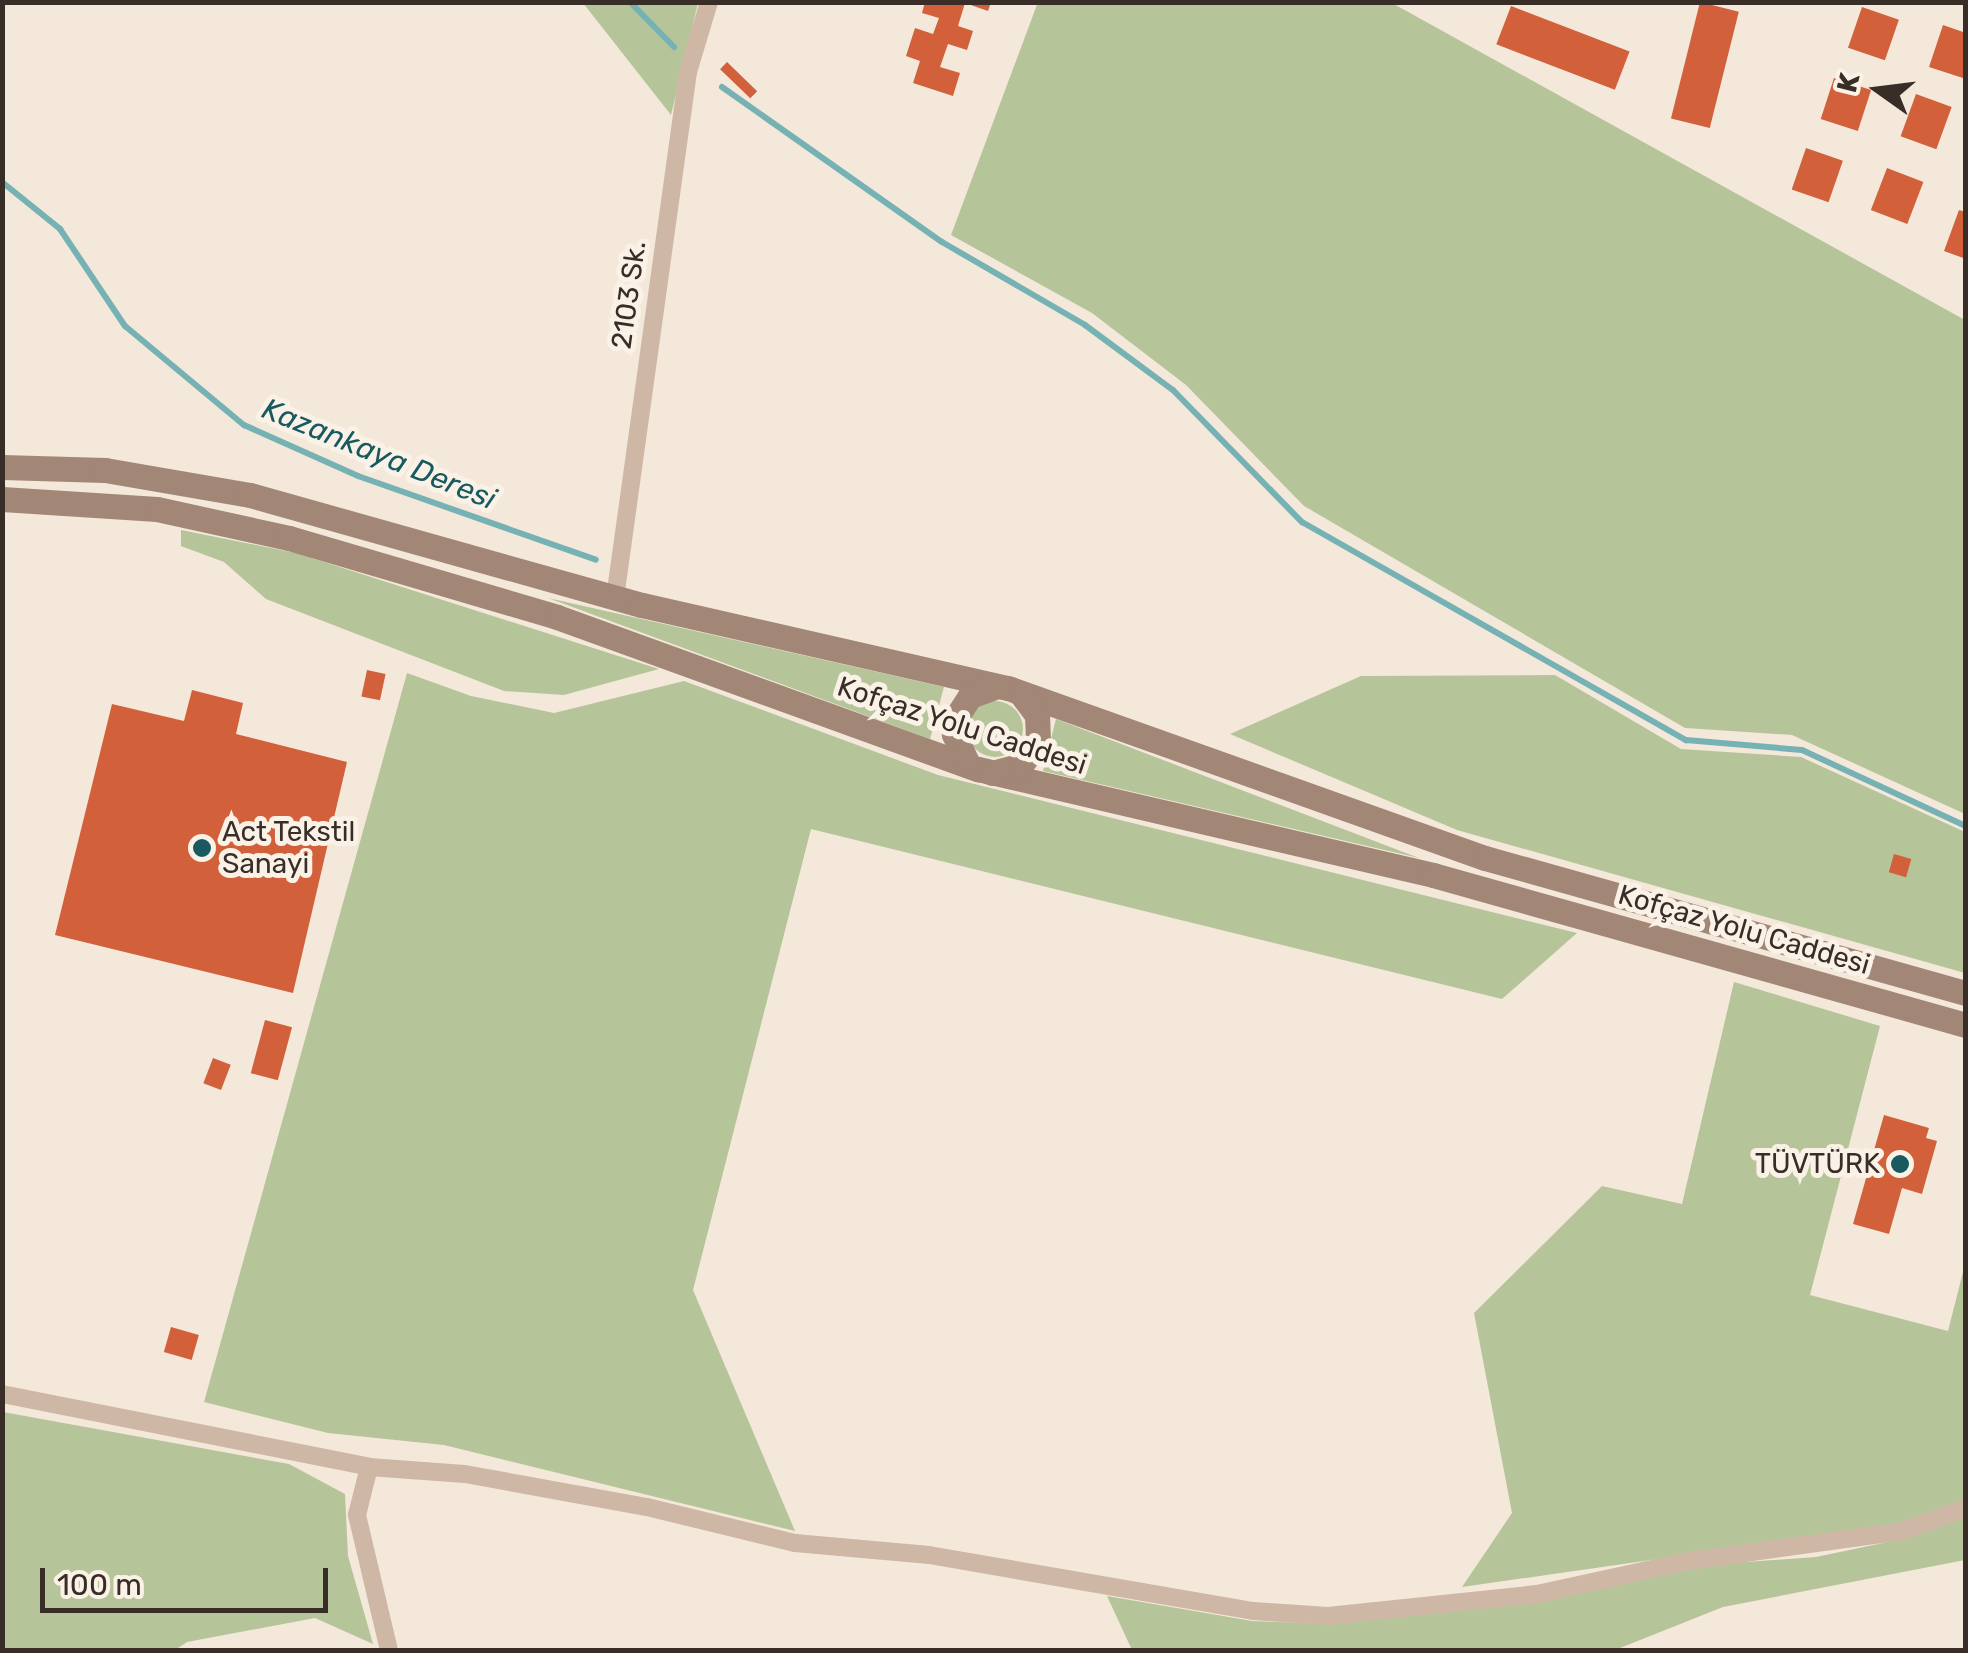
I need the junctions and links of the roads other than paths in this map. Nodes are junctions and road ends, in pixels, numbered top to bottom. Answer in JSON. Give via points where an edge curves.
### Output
{"nodes":[{"id":1,"x":709,"y":2,"type":"edge"},
{"id":2,"x":2,"y":467,"type":"edge"},
{"id":3,"x":2,"y":499,"type":"edge"},
{"id":4,"x":615,"y":598,"type":"junction"},
{"id":5,"x":995,"y":687,"type":"junction"},
{"id":6,"x":1020,"y":694,"type":"junction"},
{"id":7,"x":966,"y":760,"type":"junction"},
{"id":8,"x":992,"y":772,"type":"junction"},
{"id":9,"x":1966,"y":993,"type":"edge"},
{"id":10,"x":1966,"y":1026,"type":"edge"},
{"id":11,"x":2,"y":1394,"type":"edge"},
{"id":12,"x":369,"y":1467,"type":"junction"},
{"id":13,"x":1966,"y":1508,"type":"edge"},
{"id":14,"x":389,"y":1650,"type":"edge"}],
"edges":[{"from":1,"to":4,"type":"street","name":"2103 Sk.","via":[[688,72]]},
{"from":2,"to":4,"type":"main road","name":"Kofçaz Yolu Caddesi","via":[[105,470],[218,488]]},
{"from":3,"to":7,"type":"main road","name":"Kofçaz Yolu Caddesi","via":[[157,509],[306,543],[557,618]]},
{"from":4,"to":5,"type":"main road","name":"Kofçaz Yolu Caddesi"},
{"from":5,"to":6,"type":"main road","name":"Kofçaz Yolu Caddesi"},
{"from":5,"to":7,"type":"main road","via":[[970,696],[955,719]]},
{"from":6,"to":8,"type":"main road","via":[[1037,715],[1038,742],[1021,765]]},
{"from":6,"to":9,"type":"main road","name":"Kofçaz Yolu Caddesi","via":[[1486,858]]},
{"from":7,"to":8,"type":"main road","name":"Kofçaz Yolu Caddesi"},
{"from":8,"to":10,"type":"main road","name":"Kofçaz Yolu Caddesi","via":[[1433,875]]},
{"from":11,"to":12,"type":"street"},
{"from":12,"to":13,"type":"street","via":[[483,1477],[795,1543],[928,1555],[1253,1611],[1328,1616],[1537,1594],[1688,1560],[1903,1531]]},
{"from":12,"to":14,"type":"street","via":[[357,1516]]}]}
